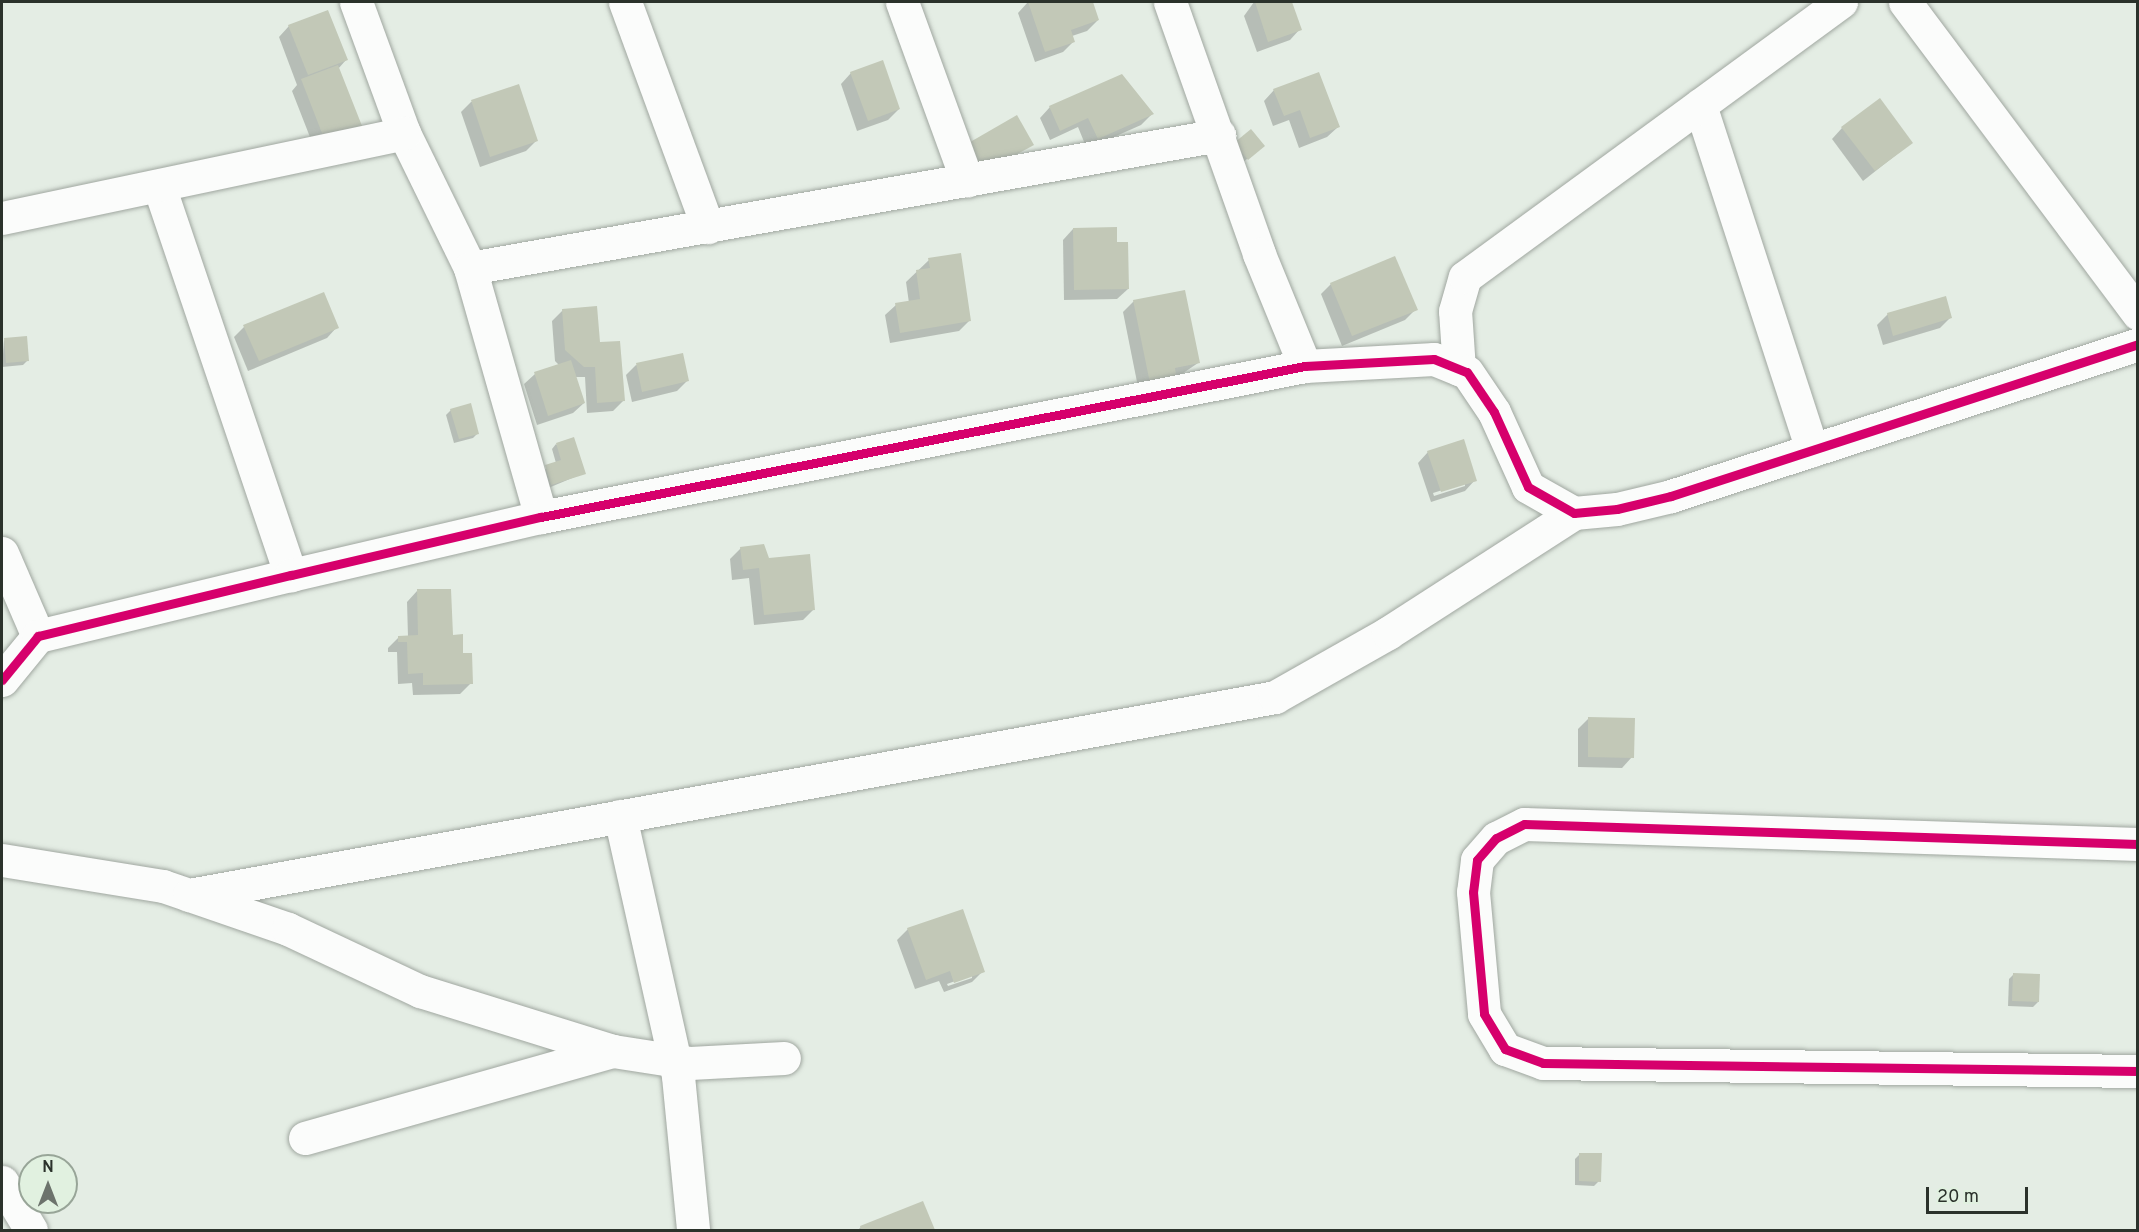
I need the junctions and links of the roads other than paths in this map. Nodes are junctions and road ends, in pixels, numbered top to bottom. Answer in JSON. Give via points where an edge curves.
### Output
{"nodes":[{"id":1,"x":356,"y":2,"type":"edge"},
{"id":2,"x":625,"y":2,"type":"edge"},
{"id":3,"x":902,"y":2,"type":"edge"},
{"id":4,"x":1170,"y":2,"type":"edge"},
{"id":5,"x":1841,"y":2,"type":"edge"},
{"id":6,"x":1905,"y":2,"type":"edge"},
{"id":7,"x":1700,"y":105,"type":"junction"},
{"id":8,"x":404,"y":133,"type":"junction"},
{"id":9,"x":1219,"y":135,"type":"junction"},
{"id":10,"x":967,"y":181,"type":"junction"},
{"id":11,"x":159,"y":186,"type":"junction"},
{"id":12,"x":2,"y":218,"type":"edge"},
{"id":13,"x":708,"y":227,"type":"junction"},
{"id":14,"x":470,"y":268,"type":"junction"},
{"id":15,"x":2138,"y":314,"type":"edge"},
{"id":16,"x":2138,"y":344,"type":"edge"},
{"id":17,"x":1305,"y":366,"type":"junction"},
{"id":18,"x":1459,"y":369,"type":"junction"},
{"id":19,"x":1812,"y":450,"type":"junction"},
{"id":20,"x":1574,"y":513,"type":"junction"},
{"id":21,"x":541,"y":517,"type":"junction"},
{"id":22,"x":2,"y":553,"type":"edge"},
{"id":23,"x":291,"y":575,"type":"junction"},
{"id":24,"x":38,"y":636,"type":"junction"},
{"id":25,"x":2,"y":680,"type":"edge"},
{"id":26,"x":621,"y":816,"type":"junction"},
{"id":27,"x":2138,"y":844,"type":"edge"},
{"id":28,"x":2,"y":860,"type":"edge"},
{"id":29,"x":189,"y":895,"type":"junction"},
{"id":30,"x":613,"y":1051,"type":"junction"},
{"id":31,"x":784,"y":1058,"type":"dead end"},
{"id":32,"x":675,"y":1061,"type":"junction"},
{"id":33,"x":2138,"y":1071,"type":"edge"},
{"id":34,"x":305,"y":1138,"type":"dead end"},
{"id":35,"x":2,"y":1182,"type":"edge"},
{"id":36,"x":32,"y":1230,"type":"edge"},
{"id":37,"x":693,"y":1230,"type":"edge"}],
"edges":[{"from":1,"to":8,"type":"street"},
{"from":2,"to":13,"type":"street"},
{"from":3,"to":10,"type":"street"},
{"from":4,"to":9,"type":"street"},
{"from":5,"to":7,"type":"street"},
{"from":6,"to":15,"type":"street"},
{"from":7,"to":18,"type":"street","via":[[1465,277],[1455,311]]},
{"from":7,"to":19,"type":"street"},
{"from":8,"to":11,"type":"street"},
{"from":8,"to":14,"type":"street"},
{"from":9,"to":10,"type":"street"},
{"from":9,"to":17,"type":"street","via":[[1259,254]]},
{"from":10,"to":13,"type":"street"},
{"from":11,"to":12,"type":"street"},
{"from":11,"to":23,"type":"street"},
{"from":13,"to":14,"type":"street"},
{"from":14,"to":21,"type":"street"},
{"from":16,"to":19,"type":"street"},
{"from":17,"to":18,"type":"street","via":[[1434,359]]},
{"from":17,"to":21,"type":"street"},
{"from":18,"to":20,"type":"street","via":[[1467,372],[1494,412],[1528,487]]},
{"from":19,"to":20,"type":"street","via":[[1671,496],[1617,509]]},
{"from":20,"to":26,"type":"street","via":[[1388,633],[1275,697]]},
{"from":21,"to":23,"type":"street"},
{"from":22,"to":24,"type":"street"},
{"from":23,"to":24,"type":"street"},
{"from":24,"to":25,"type":"street"},
{"from":26,"to":29,"type":"street"},
{"from":26,"to":32,"type":"street"},
{"from":27,"to":33,"type":"street","via":[[1524,824],[1496,838],[1477,860],[1473,892],[1484,1014],[1505,1049],[1544,1063]]},
{"from":28,"to":29,"type":"street","via":[[163,885]]},
{"from":29,"to":30,"type":"street","via":[[288,929],[420,991]]},
{"from":30,"to":32,"type":"street"},
{"from":30,"to":34,"type":"street"},
{"from":31,"to":32,"type":"street"},
{"from":32,"to":37,"type":"street"},
{"from":35,"to":36,"type":"street"}]}
